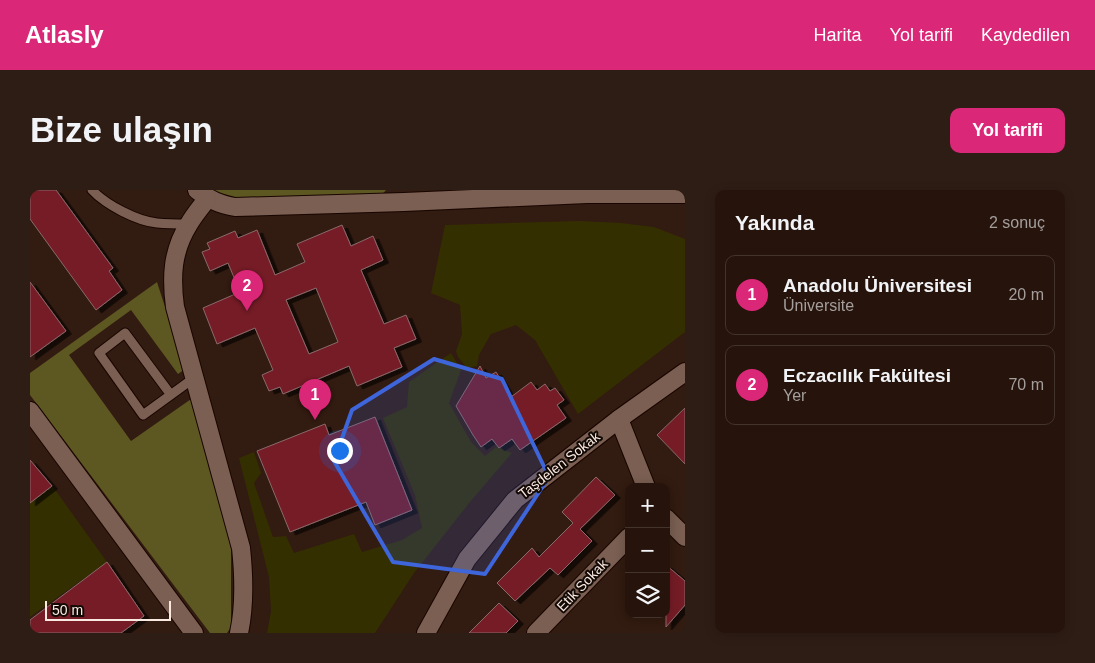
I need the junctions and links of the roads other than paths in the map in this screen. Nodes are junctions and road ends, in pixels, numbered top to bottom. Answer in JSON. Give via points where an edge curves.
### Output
{"nodes":[{"id":1,"x":92,"y":190,"type":"edge"},
{"id":2,"x":202,"y":194,"type":"edge"},
{"id":3,"x":685,"y":194,"type":"edge"},
{"id":4,"x":402,"y":196,"type":"edge"},
{"id":5,"x":189,"y":224,"type":"junction"},
{"id":6,"x":685,"y":372,"type":"edge"},
{"id":7,"x":194,"y":378,"type":"junction"},
{"id":8,"x":171,"y":395,"type":"junction"},
{"id":9,"x":30,"y":411,"type":"edge"},
{"id":10,"x":620,"y":419,"type":"junction"},
{"id":11,"x":644,"y":483,"type":"edge"},
{"id":12,"x":670,"y":522,"type":"edge"},
{"id":13,"x":685,"y":537,"type":"edge"},
{"id":14,"x":625,"y":541,"type":"edge"},
{"id":15,"x":194,"y":633,"type":"edge"},
{"id":16,"x":239,"y":633,"type":"edge"},
{"id":17,"x":426,"y":633,"type":"edge"},
{"id":18,"x":536,"y":633,"type":"edge"}],
"edges":[{"from":1,"to":5,"type":"lane","via":[[126,214],[156,223]]},
{"from":2,"to":4,"type":"street","via":[[235,207]]},
{"from":2,"to":5,"type":"street"},
{"from":3,"to":4,"type":"street"},
{"from":5,"to":7,"type":"street","via":[[178,244],[172,286]]},
{"from":6,"to":10,"type":"street","name":"Taşdelen Sokak"},
{"from":7,"to":8,"type":"lane"},
{"from":7,"to":16,"type":"street","via":[[241,548],[244,588]]},
{"from":8,"to":8,"type":"lane","via":[[143,415],[99,353],[125,333]]},
{"from":9,"to":15,"type":"street"},
{"from":10,"to":11,"type":"street"},
{"from":10,"to":17,"type":"street","name":"Taşdelen Sokak","via":[[515,500],[467,559]]},
{"from":12,"to":13,"type":"street"},
{"from":14,"to":18,"type":"street","name":"Etik Sokak"}]}
